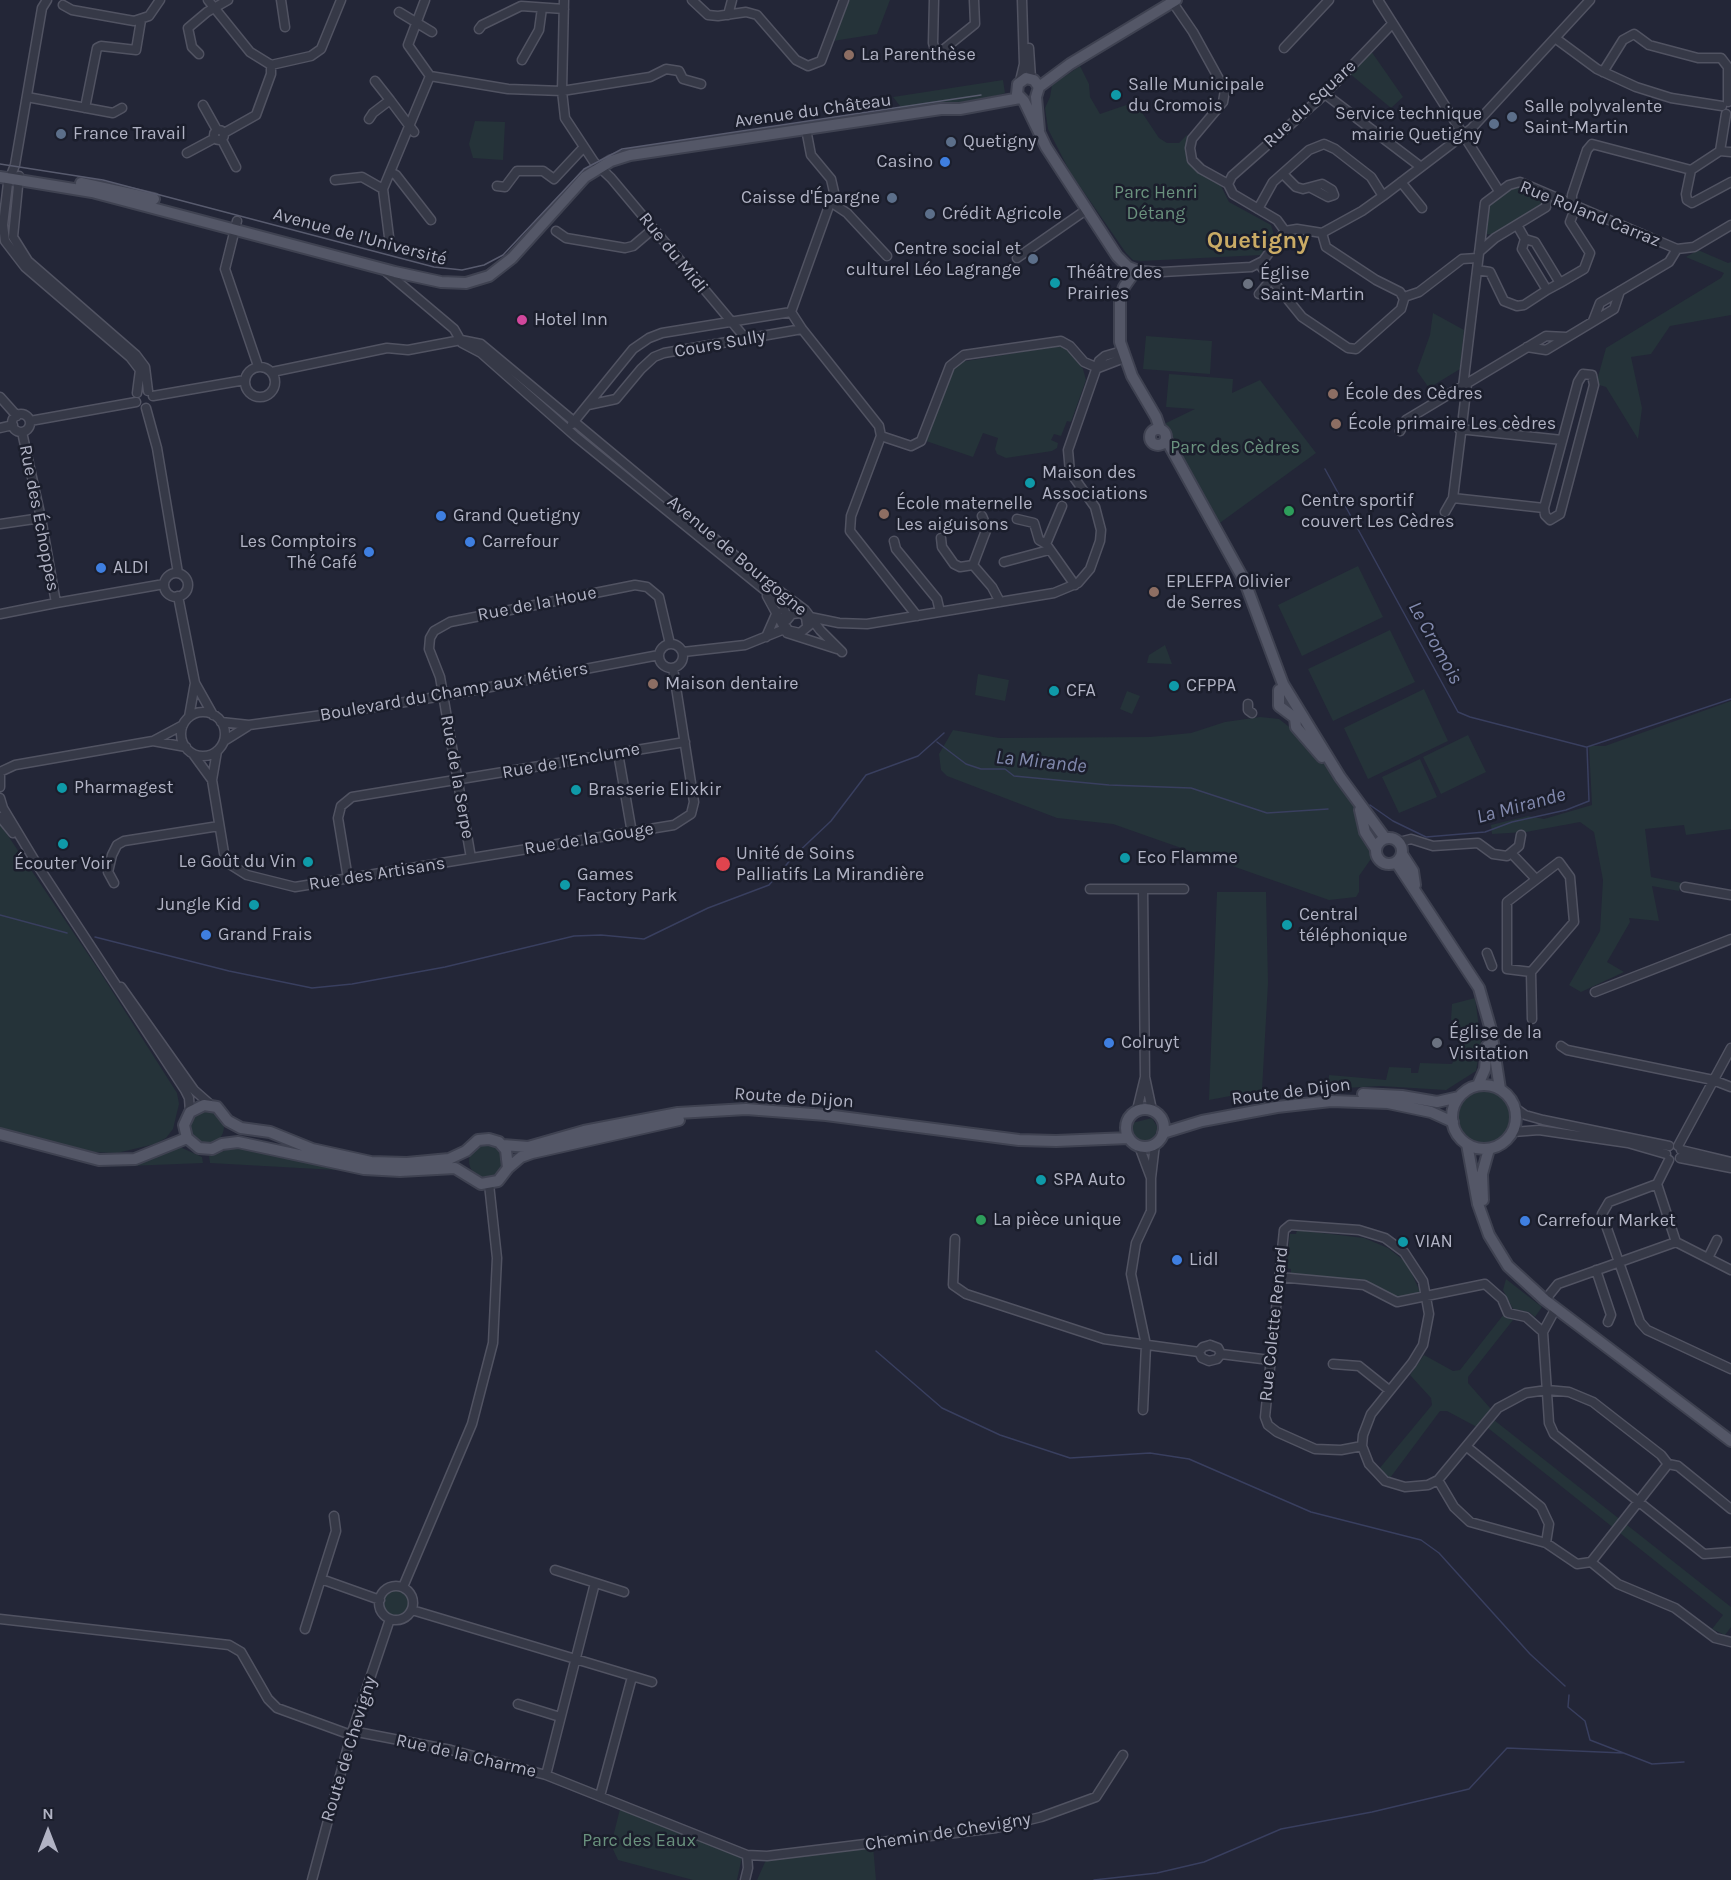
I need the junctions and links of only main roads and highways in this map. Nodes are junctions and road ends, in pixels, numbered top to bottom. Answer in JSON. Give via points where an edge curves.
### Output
{"nodes":[{"id":1,"x":1173,"y":1,"type":"edge"},
{"id":2,"x":1028,"y":89,"type":"junction"},
{"id":3,"x":9,"y":176,"type":"edge"},
{"id":4,"x":236,"y":225,"type":"junction"},
{"id":5,"x":499,"y":269,"type":"junction"},
{"id":6,"x":1353,"y":796,"type":"junction"},
{"id":7,"x":1384,"y":838,"type":"junction"},
{"id":8,"x":1376,"y":849,"type":"junction"},
{"id":9,"x":1399,"y":858,"type":"junction"},
{"id":10,"x":1489,"y":1029,"type":"junction"},
{"id":11,"x":1478,"y":1085,"type":"junction"},
{"id":12,"x":1500,"y":1089,"type":"junction"},
{"id":13,"x":1459,"y":1097,"type":"junction"},
{"id":14,"x":1277,"y":1107,"type":"junction"},
{"id":15,"x":775,"y":1111,"type":"junction"},
{"id":16,"x":1161,"y":1118,"type":"junction"},
{"id":17,"x":228,"y":1120,"type":"junction"},
{"id":18,"x":1202,"y":1120,"type":"junction"},
{"id":19,"x":1452,"y":1122,"type":"junction"},
{"id":20,"x":1126,"y":1124,"type":"junction"},
{"id":21,"x":1163,"y":1133,"type":"junction"},
{"id":22,"x":0,"y":1134,"type":"edge"},
{"id":23,"x":187,"y":1138,"type":"junction"},
{"id":24,"x":1129,"y":1138,"type":"junction"},
{"id":25,"x":1086,"y":1139,"type":"junction"},
{"id":26,"x":222,"y":1144,"type":"junction"},
{"id":27,"x":1467,"y":1144,"type":"junction"},
{"id":28,"x":503,"y":1145,"type":"junction"},
{"id":29,"x":1489,"y":1149,"type":"junction"},
{"id":30,"x":466,"y":1151,"type":"junction"},
{"id":31,"x":508,"y":1168,"type":"junction"},
{"id":32,"x":468,"y":1174,"type":"junction"},
{"id":33,"x":1489,"y":1235,"type":"junction"},
{"id":34,"x":1731,"y":1441,"type":"edge"}],
"edges":[{"from":1,"to":2,"type":"main road","name":"Avenue du Château"},
{"from":2,"to":5,"type":"main road","name":"Avenue du Château","via":[[945,108],[642,152],[611,161],[574,186],[519,252]]},
{"from":2,"to":6,"type":"main road","via":[[1046,147],[1117,256],[1132,269],[1120,299],[1120,355],[1160,436],[1173,449],[1236,563],[1258,620],[1266,662],[1283,691],[1278,701],[1281,708],[1294,718],[1300,732]]},
{"from":3,"to":4,"type":"main road","name":"Avenue de l'Université","via":[[100,186]]},
{"from":4,"to":5,"type":"main road","name":"Avenue de l'Université","via":[[440,276],[474,277]]},
{"from":4,"to":5,"type":"main road","name":"Avenue de l'Université","via":[[382,268],[453,283],[478,280]]},
{"from":6,"to":7,"type":"main road"},
{"from":6,"to":8,"type":"main road","via":[[1363,816],[1365,832]]},
{"from":7,"to":8,"type":"main road"},
{"from":7,"to":9,"type":"main road","via":[[1399,842]]},
{"from":8,"to":9,"type":"main road","via":[[1380,861],[1388,864]]},
{"from":9,"to":10,"type":"main road","via":[[1479,988]]},
{"from":10,"to":11,"type":"main road","via":[[1485,1069]]},
{"from":10,"to":12,"type":"main road"},
{"from":11,"to":12,"type":"main road"},
{"from":11,"to":13,"type":"main road"},
{"from":12,"to":29,"type":"main road","via":[[1508,1095],[1517,1118],[1505,1142]]},
{"from":13,"to":14,"type":"main road","via":[[1437,1101],[1345,1094]]},
{"from":13,"to":19,"type":"main road"},
{"from":14,"to":18,"type":"main road","name":"Route de Dijon"},
{"from":14,"to":19,"type":"main road","name":"Route de Dijon","via":[[1371,1101],[1431,1112]]},
{"from":15,"to":25,"type":"main road","name":"Route de Dijon","via":[[1019,1140]]},
{"from":15,"to":28,"type":"main road","name":"Route de Dijon","via":[[678,1113],[584,1131],[518,1149]]},
{"from":15,"to":31,"type":"main road","via":[[686,1118],[645,1126],[532,1153]]},
{"from":16,"to":18,"type":"main road","name":"Route de Dijon"},
{"from":16,"to":20,"type":"main road","via":[[1152,1110],[1137,1110]]},
{"from":16,"to":21,"type":"main road"},
{"from":17,"to":23,"type":"main road","via":[[222,1111],[204,1105],[190,1112],[184,1125]]},
{"from":17,"to":26,"type":"main road","via":[[228,1133]]},
{"from":17,"to":30,"type":"main road","via":[[241,1128],[270,1132],[312,1149],[371,1162],[449,1159]]},
{"from":18,"to":21,"type":"main road","name":"Route de Dijon"},
{"from":19,"to":27,"type":"main road","via":[[1457,1135]]},
{"from":20,"to":24,"type":"main road"},
{"from":20,"to":25,"type":"main road","name":"Route de Dijon"},
{"from":21,"to":24,"type":"main road","via":[[1155,1144],[1139,1146]]},
{"from":22,"to":23,"type":"main road","via":[[99,1160],[135,1159]]},
{"from":23,"to":26,"type":"main road","via":[[199,1148],[212,1149]]},
{"from":24,"to":25,"type":"main road","name":"Route de Dijon"},
{"from":26,"to":32,"type":"main road","via":[[249,1144],[364,1169],[447,1168]]},
{"from":27,"to":29,"type":"main road"},
{"from":27,"to":33,"type":"main road","via":[[1478,1204]]},
{"from":28,"to":30,"type":"main road","via":[[484,1138]]},
{"from":28,"to":31,"type":"main road","via":[[509,1156]]},
{"from":29,"to":33,"type":"main road","via":[[1482,1193]]},
{"from":30,"to":32,"type":"main road"},
{"from":31,"to":32,"type":"main road","via":[[498,1181],[489,1184],[481,1184]]},
{"from":33,"to":34,"type":"main road","via":[[1504,1262],[1545,1299]]}]}
